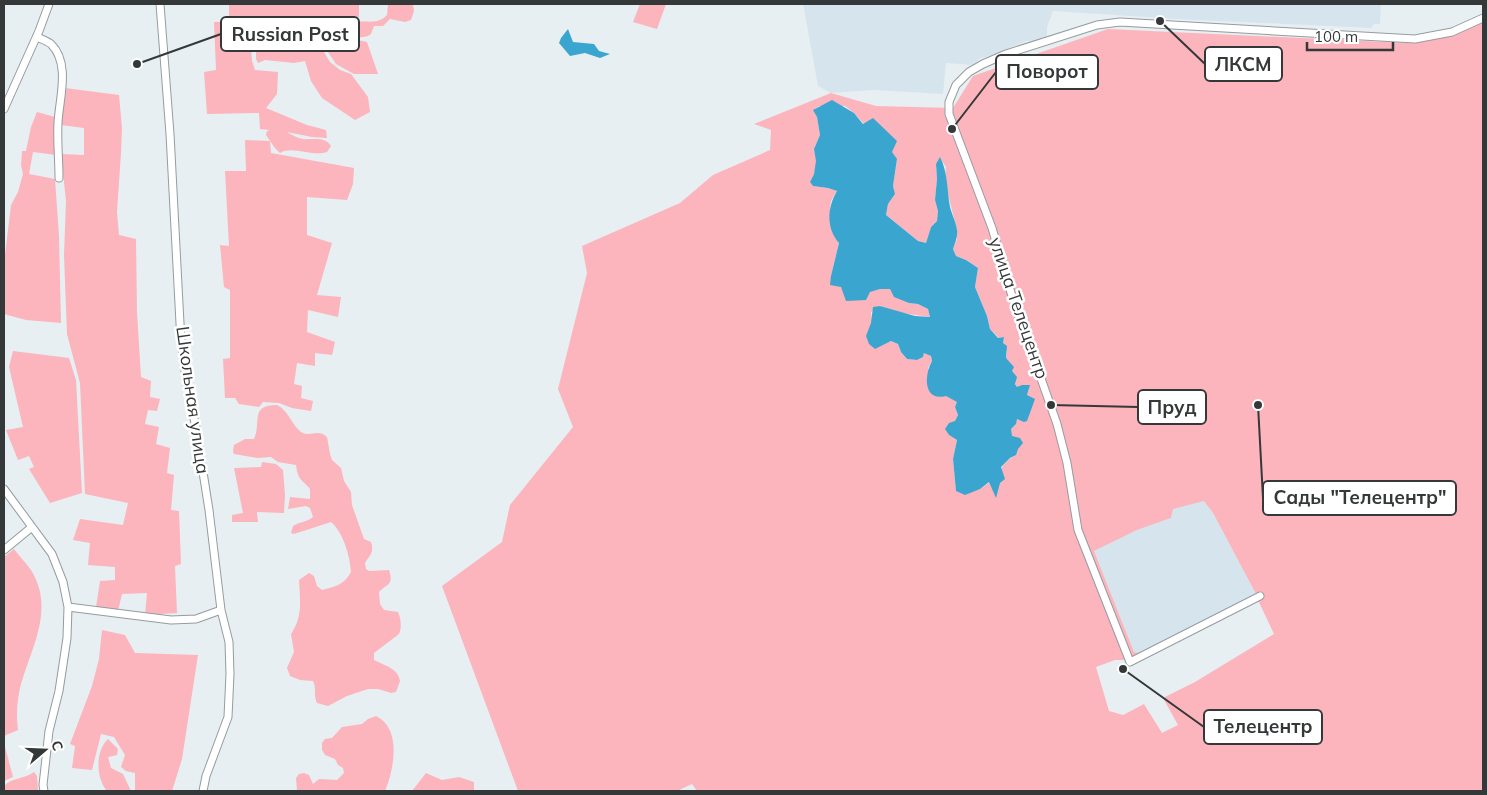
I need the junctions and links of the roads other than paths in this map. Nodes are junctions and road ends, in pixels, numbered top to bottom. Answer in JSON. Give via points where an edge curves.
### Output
{"nodes":[{"id":1,"x":49,"y":4,"type":"edge"},
{"id":2,"x":160,"y":4,"type":"edge"},
{"id":3,"x":1483,"y":18,"type":"edge"},
{"id":4,"x":37,"y":37,"type":"junction"},
{"id":5,"x":4,"y":109,"type":"edge"},
{"id":6,"x":60,"y":178,"type":"dead end"},
{"id":7,"x":4,"y":489,"type":"edge"},
{"id":8,"x":32,"y":527,"type":"junction"},
{"id":9,"x":4,"y":550,"type":"edge"},
{"id":10,"x":1260,"y":596,"type":"dead end"},
{"id":11,"x":68,"y":607,"type":"junction"},
{"id":12,"x":221,"y":610,"type":"junction"},
{"id":13,"x":44,"y":791,"type":"edge"},
{"id":14,"x":203,"y":791,"type":"edge"}],
"edges":[{"from":1,"to":4,"type":"street"},
{"from":2,"to":12,"type":"street","name":"Школьная улица","via":[[182,342]]},
{"from":3,"to":10,"type":"street","name":"улица Телецентр","via":[[1452,32],[1415,39],[1120,22],[1096,24],[984,64],[962,78],[949,102],[949,114],[992,228],[1057,424],[1078,530],[1130,662]]},
{"from":4,"to":5,"type":"street"},
{"from":4,"to":6,"type":"street","via":[[50,44],[62,65],[58,124]]},
{"from":7,"to":8,"type":"street"},
{"from":8,"to":9,"type":"street"},
{"from":8,"to":11,"type":"street","via":[[52,554]]},
{"from":11,"to":12,"type":"street","via":[[171,620],[196,618]]},
{"from":11,"to":13,"type":"street","via":[[59,691],[48,731]]},
{"from":12,"to":14,"type":"street","name":"Школьная улица","via":[[229,642],[228,717]]}]}
